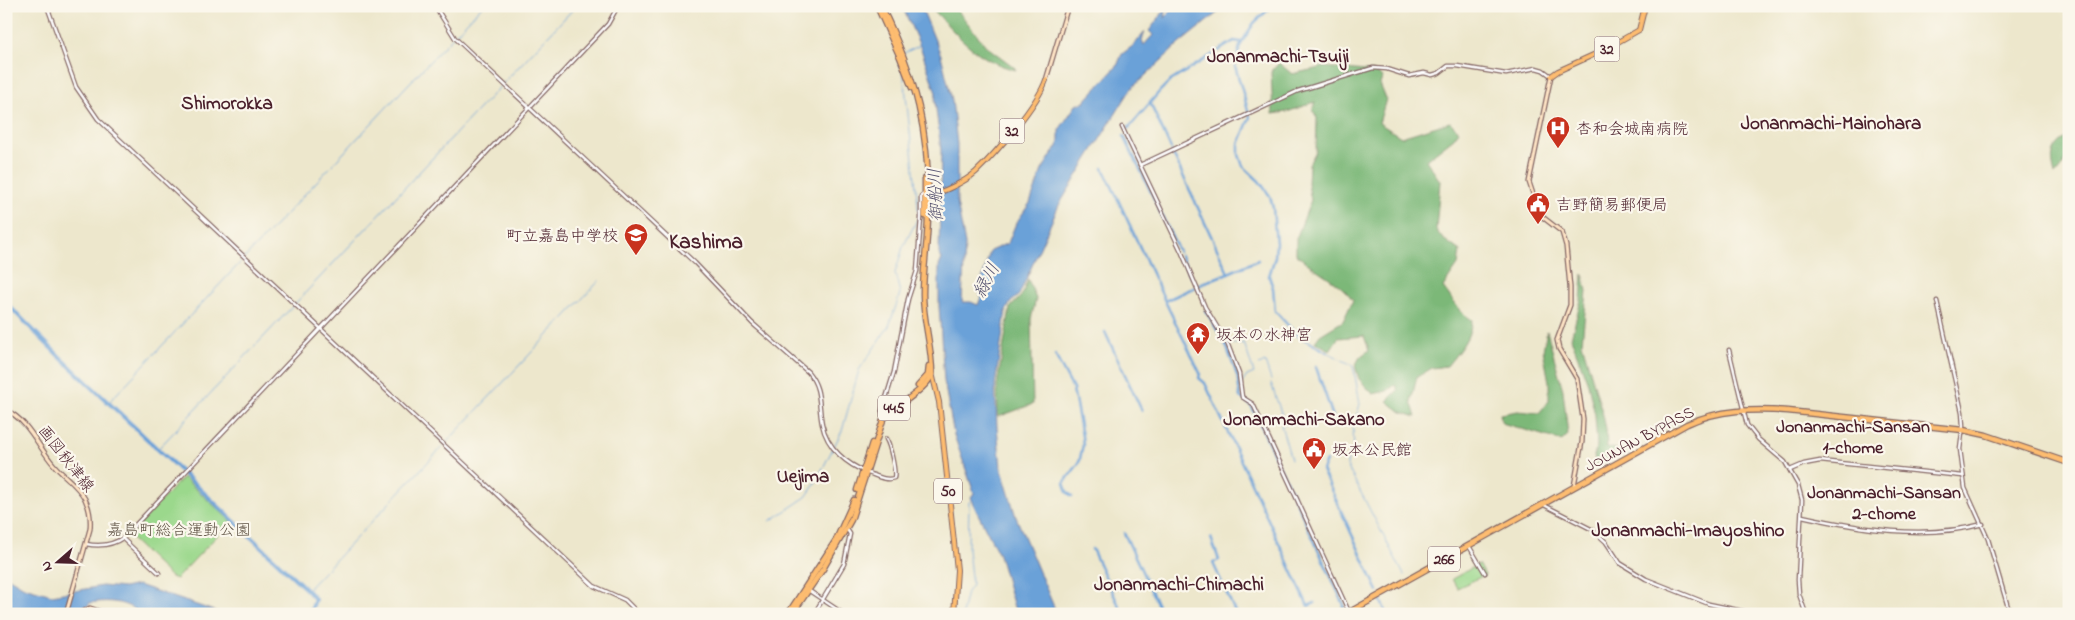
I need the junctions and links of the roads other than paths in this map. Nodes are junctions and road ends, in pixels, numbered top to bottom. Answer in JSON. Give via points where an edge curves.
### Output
{"nodes":[{"id":1,"x":47,"y":6,"type":"edge"},
{"id":2,"x":435,"y":6,"type":"edge"},
{"id":3,"x":618,"y":6,"type":"edge"},
{"id":4,"x":879,"y":6,"type":"edge"},
{"id":5,"x":1068,"y":6,"type":"edge"},
{"id":6,"x":1645,"y":6,"type":"edge"},
{"id":7,"x":1551,"y":76,"type":"junction"},
{"id":8,"x":1046,"y":80,"type":"joint"},
{"id":9,"x":529,"y":107,"type":"junction"},
{"id":10,"x":1122,"y":127,"type":"dead end"},
{"id":11,"x":1140,"y":165,"type":"junction"},
{"id":12,"x":930,"y":194,"type":"junction"},
{"id":13,"x":1937,"y":301,"type":"dead end"},
{"id":14,"x":320,"y":329,"type":"junction"},
{"id":15,"x":1729,"y":350,"type":"dead end"},
{"id":16,"x":931,"y":372,"type":"junction"},
{"id":17,"x":6,"y":410,"type":"edge"},
{"id":18,"x":1742,"y":410,"type":"junction"},
{"id":19,"x":885,"y":415,"type":"junction"},
{"id":20,"x":1963,"y":430,"type":"junction"},
{"id":21,"x":886,"y":440,"type":"dead end"},
{"id":22,"x":2069,"y":463,"type":"edge"},
{"id":23,"x":1790,"y":470,"type":"junction"},
{"id":24,"x":865,"y":471,"type":"junction"},
{"id":25,"x":1963,"y":476,"type":"junction"},
{"id":26,"x":1574,"y":486,"type":"junction"},
{"id":27,"x":1541,"y":503,"type":"junction"},
{"id":28,"x":1802,"y":516,"type":"junction"},
{"id":29,"x":1983,"y":524,"type":"junction"},
{"id":30,"x":846,"y":527,"type":"junction"},
{"id":31,"x":122,"y":538,"type":"junction"},
{"id":32,"x":86,"y":544,"type":"junction"},
{"id":33,"x":1469,"y":546,"type":"junction"},
{"id":34,"x":1485,"y":573,"type":"dead end"},
{"id":35,"x":159,"y":574,"type":"dead end"},
{"id":36,"x":807,"y":589,"type":"junction"},
{"id":37,"x":823,"y":601,"type":"junction"},
{"id":38,"x":1348,"y":613,"type":"edge"},
{"id":39,"x":66,"y":614,"type":"edge"},
{"id":40,"x":79,"y":614,"type":"edge"},
{"id":41,"x":106,"y":614,"type":"edge"},
{"id":42,"x":639,"y":614,"type":"edge"},
{"id":43,"x":790,"y":614,"type":"edge"},
{"id":44,"x":814,"y":614,"type":"edge"},
{"id":45,"x":844,"y":614,"type":"edge"},
{"id":46,"x":954,"y":614,"type":"edge"},
{"id":47,"x":1757,"y":614,"type":"edge"},
{"id":48,"x":1806,"y":614,"type":"edge"},
{"id":49,"x":2010,"y":614,"type":"edge"}],
"edges":[{"from":1,"to":14,"type":"street","via":[[72,77],[88,106]]},
{"from":2,"to":9,"type":"street","via":[[455,38]]},
{"from":3,"to":9,"type":"street","via":[[608,24]]},
{"from":4,"to":12,"type":"highway","via":[[916,100]]},
{"from":5,"to":8,"type":"main road"},
{"from":6,"to":7,"type":"main road","number":"32","via":[[1640,29]]},
{"from":7,"to":11,"type":"street","via":[[1536,68],[1506,74],[1448,66],[1439,73],[1409,76],[1373,68],[1298,91]]},
{"from":7,"to":26,"type":"main road","via":[[1529,182],[1540,215],[1562,232],[1566,246],[1570,304],[1557,340],[1559,349],[1578,379],[1582,407],[1582,442]]},
{"from":8,"to":12,"type":"main road","number":"32","via":[[1043,91],[1029,110],[980,168],[969,177]]},
{"from":9,"to":14,"type":"street"},
{"from":9,"to":24,"type":"street","via":[[695,263],[752,323],[808,372],[820,393],[822,423],[827,439],[845,460]]},
{"from":10,"to":11,"type":"street"},
{"from":11,"to":38,"type":"street","via":[[1205,308],[1228,345],[1242,397],[1253,406]]},
{"from":12,"to":16,"type":"highway","via":[[920,298]]},
{"from":12,"to":19,"type":"street","via":[[920,198],[922,218],[918,272],[908,299],[894,372],[882,411]]},
{"from":13,"to":20,"type":"street","via":[[1960,400]]},
{"from":14,"to":31,"type":"street"},
{"from":14,"to":42,"type":"street","via":[[594,586],[625,600]]},
{"from":15,"to":18,"type":"street"},
{"from":16,"to":19,"type":"highway","number":"445"},
{"from":16,"to":46,"type":"main road","number":"50","via":[[938,397],[957,570]]},
{"from":17,"to":32,"type":"main road","name":"画図秋津線","via":[[26,425],[48,458],[84,497],[90,516]]},
{"from":18,"to":20,"type":"highway","name":"JOUNAN BYPASS","number":"266","via":[[1788,411]]},
{"from":18,"to":23,"type":"street","via":[[1749,430]]},
{"from":18,"to":26,"type":"highway","name":"JOUNAN BYPASS","number":"266","via":[[1693,421]]},
{"from":19,"to":24,"type":"highway","number":"445","via":[[875,431]]},
{"from":20,"to":22,"type":"highway","name":"JOUNAN BYPASS","number":"266"},
{"from":20,"to":25,"type":"street","via":[[1960,449]]},
{"from":21,"to":24,"type":"street","via":[[896,472],[894,478],[886,479]]},
{"from":23,"to":25,"type":"street","via":[[1820,461]]},
{"from":23,"to":28,"type":"street","via":[[1800,490]]},
{"from":24,"to":30,"type":"highway","number":"445"},
{"from":25,"to":29,"type":"street","via":[[1968,496]]},
{"from":26,"to":27,"type":"highway","number":"266"},
{"from":27,"to":33,"type":"highway","number":"266"},
{"from":27,"to":47,"type":"street","via":[[1594,530],[1620,563],[1655,584],[1713,606]]},
{"from":28,"to":29,"type":"street","via":[[1863,529],[1897,531],[1962,529]]},
{"from":28,"to":48,"type":"street","via":[[1798,587]]},
{"from":29,"to":49,"type":"street"},
{"from":30,"to":36,"type":"highway","number":"445"},
{"from":30,"to":37,"type":"street","via":[[850,532],[844,564]]},
{"from":31,"to":32,"type":"street","via":[[100,546]]},
{"from":31,"to":35,"type":"street"},
{"from":32,"to":39,"type":"main road","name":"画図秋津線"},
{"from":33,"to":34,"type":"street"},
{"from":33,"to":38,"type":"highway","number":"266"},
{"from":36,"to":37,"type":"street"},
{"from":36,"to":43,"type":"highway","number":"445"},
{"from":37,"to":44,"type":"street"},
{"from":37,"to":45,"type":"street"},
{"from":40,"to":41,"type":"main road","via":[[90,608]]}]}
